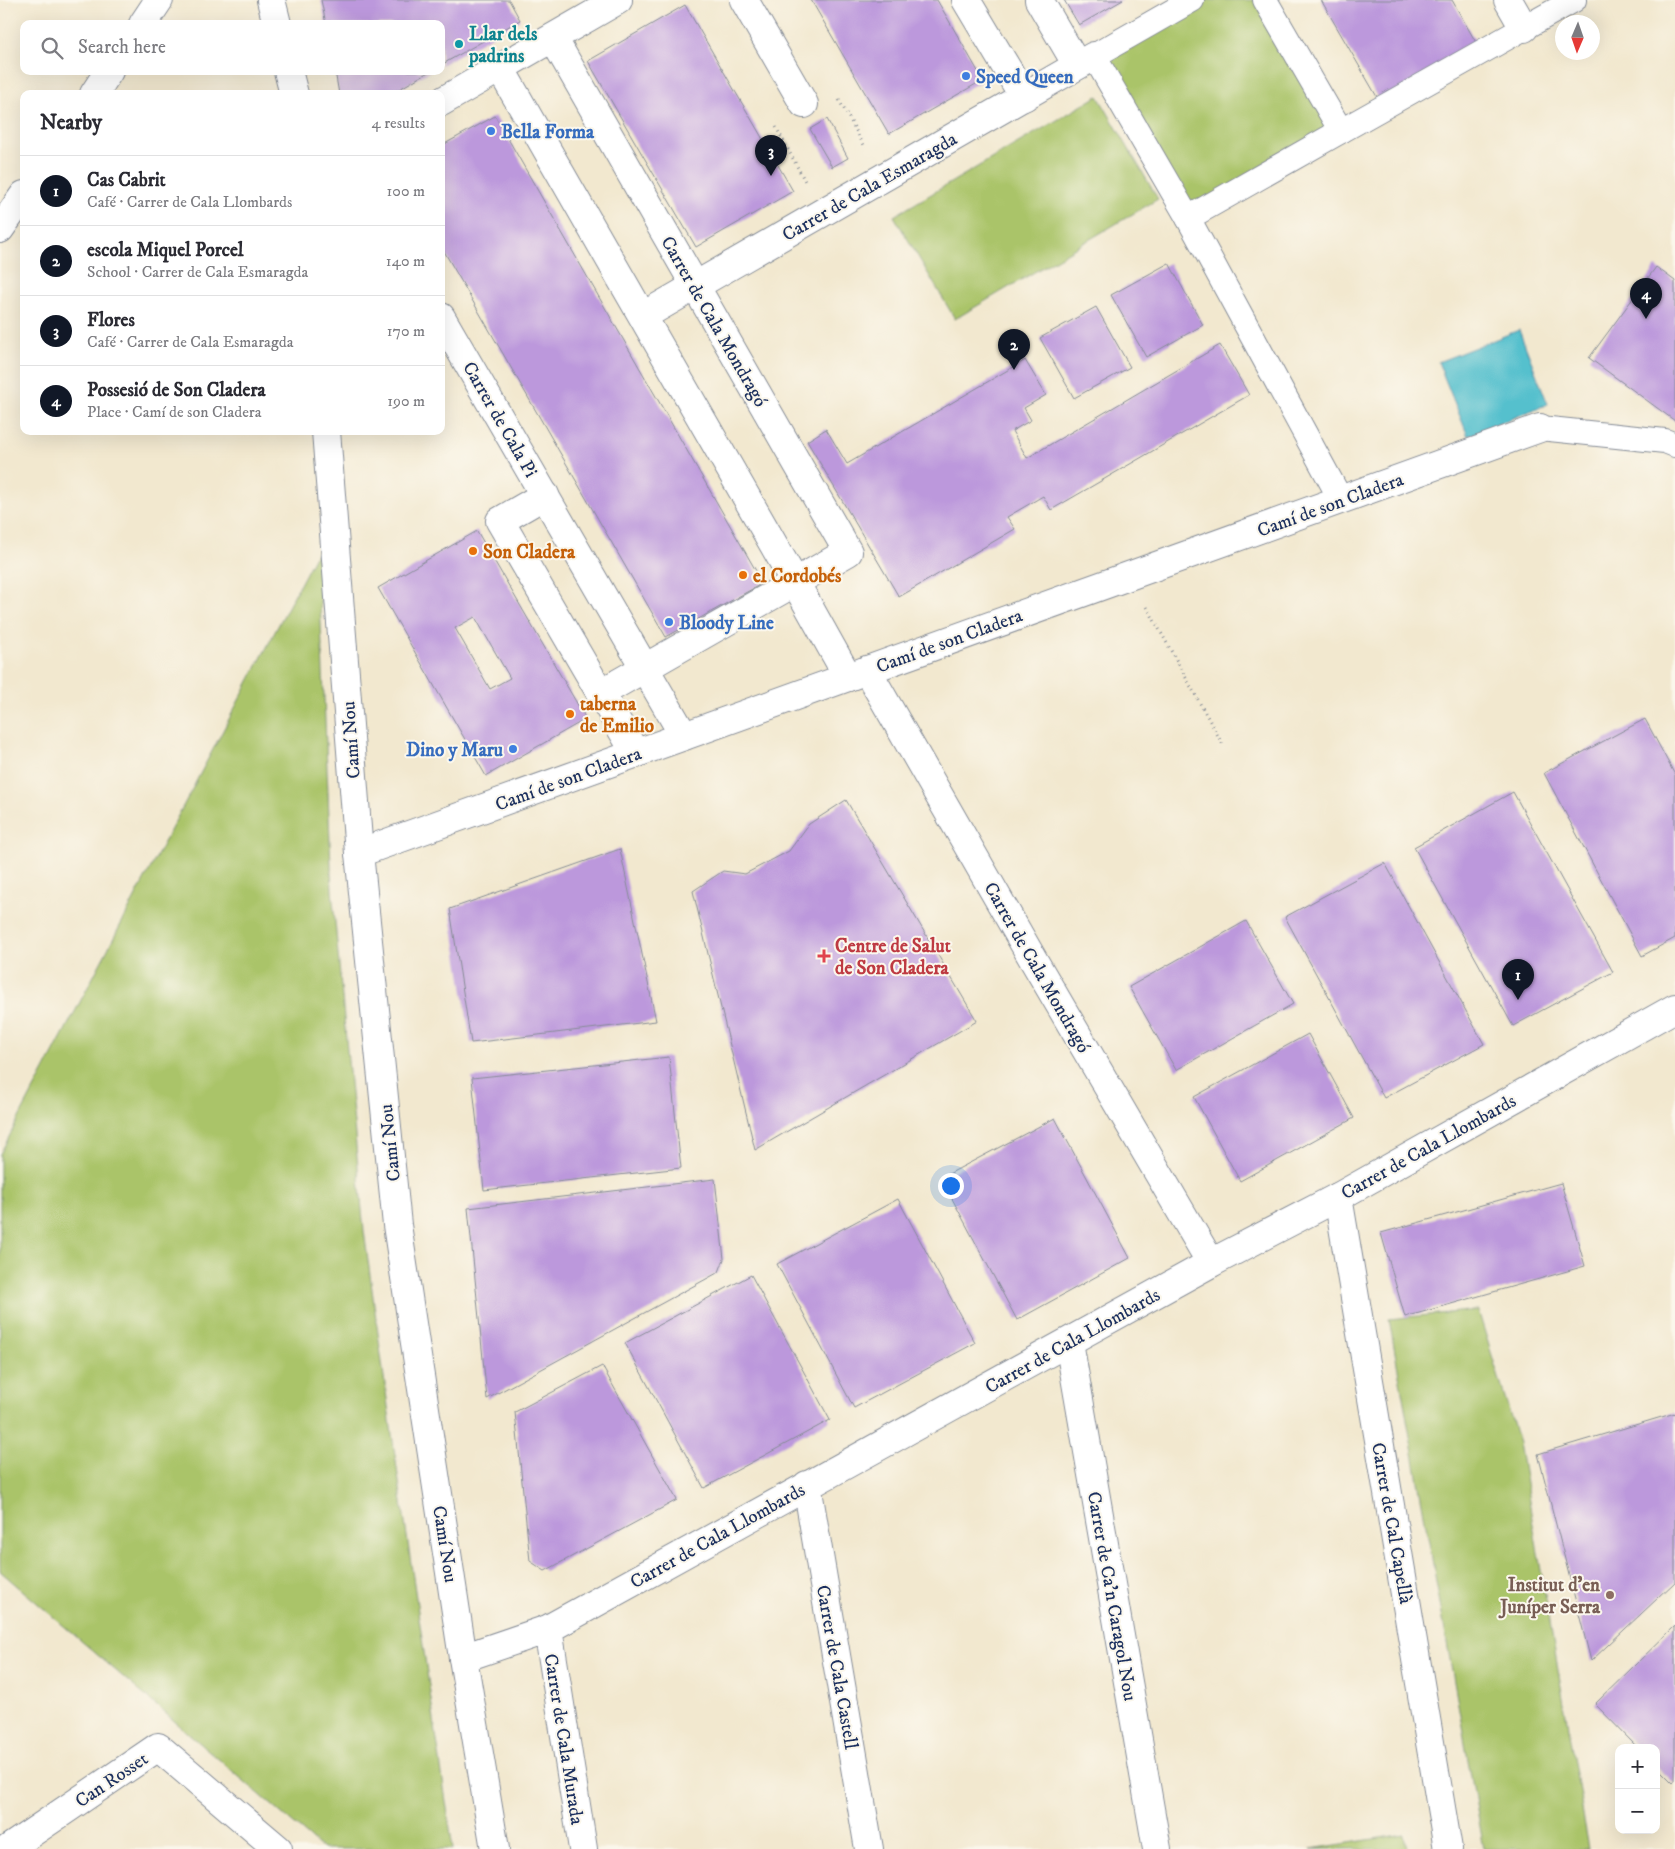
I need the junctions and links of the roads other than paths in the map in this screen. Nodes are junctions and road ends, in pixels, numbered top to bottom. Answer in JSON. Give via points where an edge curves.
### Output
{"nodes":[{"id":1,"x":159,"y":0,"type":"edge"},
{"id":2,"x":271,"y":0,"type":"edge"},
{"id":3,"x":618,"y":0,"type":"edge"},
{"id":4,"x":744,"y":0,"type":"edge"},
{"id":5,"x":966,"y":0,"type":"edge"},
{"id":6,"x":1039,"y":0,"type":"edge"},
{"id":7,"x":1192,"y":0,"type":"edge"},
{"id":8,"x":1265,"y":0,"type":"edge"},
{"id":9,"x":1508,"y":0,"type":"edge"},
{"id":10,"x":1574,"y":0,"type":"edge"},
{"id":11,"x":145,"y":20,"type":"edge"},
{"id":12,"x":276,"y":20,"type":"edge"},
{"id":13,"x":1524,"y":28,"type":"junction"},
{"id":14,"x":553,"y":38,"type":"junction"},
{"id":15,"x":1086,"y":61,"type":"junction"},
{"id":16,"x":500,"y":68,"type":"junction"},
{"id":17,"x":106,"y":75,"type":"edge"},
{"id":18,"x":289,"y":75,"type":"edge"},
{"id":19,"x":97,"y":90,"type":"edge"},
{"id":20,"x":293,"y":90,"type":"edge"},
{"id":21,"x":1024,"y":96,"type":"junction"},
{"id":22,"x":445,"y":100,"type":"edge"},
{"id":23,"x":804,"y":104,"type":"road end"},
{"id":24,"x":1341,"y":131,"type":"junction"},
{"id":25,"x":20,"y":201,"type":"edge"},
{"id":26,"x":1188,"y":218,"type":"junction"},
{"id":27,"x":0,"y":229,"type":"edge"},
{"id":28,"x":695,"y":286,"type":"junction"},
{"id":29,"x":643,"y":316,"type":"junction"},
{"id":30,"x":445,"y":324,"type":"edge"},
{"id":31,"x":1540,"y":428,"type":"joint"},
{"id":32,"x":326,"y":435,"type":"edge"},
{"id":33,"x":1675,"y":445,"type":"edge"},
{"id":34,"x":545,"y":495,"type":"junction"},
{"id":35,"x":1341,"y":500,"type":"junction"},
{"id":36,"x":795,"y":582,"type":"junction"},
{"id":37,"x":645,"y":667,"type":"junction"},
{"id":38,"x":857,"y":674,"type":"junction"},
{"id":39,"x":601,"y":693,"type":"junction"},
{"id":40,"x":684,"y":736,"type":"junction"},
{"id":41,"x":636,"y":754,"type":"junction"},
{"id":42,"x":359,"y":854,"type":"junction"},
{"id":43,"x":1675,"y":1008,"type":"edge"},
{"id":44,"x":1338,"y":1197,"type":"junction"},
{"id":45,"x":1211,"y":1263,"type":"junction"},
{"id":46,"x":1069,"y":1342,"type":"junction"},
{"id":47,"x":807,"y":1485,"type":"junction"},
{"id":48,"x":548,"y":1629,"type":"junction"},
{"id":49,"x":463,"y":1658,"type":"junction"},
{"id":50,"x":8,"y":1849,"type":"edge"},
{"id":51,"x":278,"y":1849,"type":"edge"},
{"id":52,"x":495,"y":1849,"type":"edge"},
{"id":53,"x":583,"y":1849,"type":"edge"},
{"id":54,"x":869,"y":1849,"type":"edge"},
{"id":55,"x":1157,"y":1849,"type":"edge"},
{"id":56,"x":1448,"y":1849,"type":"edge"}],
"edges":[{"from":1,"to":11,"type":"street"},
{"from":2,"to":12,"type":"street"},
{"from":3,"to":14,"type":"street"},
{"from":4,"to":23,"type":"street"},
{"from":5,"to":21,"type":"street"},
{"from":6,"to":15,"type":"street"},
{"from":7,"to":15,"type":"street"},
{"from":8,"to":24,"type":"street"},
{"from":9,"to":13,"type":"street"},
{"from":10,"to":13,"type":"street"},
{"from":13,"to":24,"type":"street"},
{"from":14,"to":16,"type":"street"},
{"from":14,"to":28,"type":"street","name":"Carrer de Cala Mondragó"},
{"from":15,"to":21,"type":"street","name":"Carrer de Cala Esmaragda"},
{"from":15,"to":26,"type":"street"},
{"from":16,"to":22,"type":"street"},
{"from":16,"to":29,"type":"street","name":"Carrer de Cala Mondragó"},
{"from":17,"to":19,"type":"street"},
{"from":18,"to":20,"type":"street"},
{"from":21,"to":28,"type":"street","name":"Carrer de Cala Esmaragda"},
{"from":24,"to":26,"type":"street"},
{"from":25,"to":27,"type":"street"},
{"from":26,"to":35,"type":"street"},
{"from":28,"to":29,"type":"street","name":"Carrer de Cala Esmaragda"},
{"from":28,"to":36,"type":"street","name":"Carrer de Cala Mondragó","via":[[848,552]]},
{"from":29,"to":36,"type":"street","name":"Carrer de Cala Mondragó"},
{"from":30,"to":34,"type":"street","name":"Carrer de Cala Pi"},
{"from":31,"to":33,"type":"street","via":[[1665,441]]},
{"from":31,"to":35,"type":"street","name":"Camí de son Cladera"},
{"from":32,"to":42,"type":"street","name":"Camí Nou"},
{"from":34,"to":37,"type":"street","name":"Carrer de Cala Pi"},
{"from":34,"to":39,"type":"street","name":"Carrer de Cala Pi","via":[[500,521]]},
{"from":35,"to":38,"type":"street","name":"Camí de son Cladera"},
{"from":36,"to":37,"type":"street"},
{"from":36,"to":38,"type":"street","name":"Carrer de Cala Mondragó"},
{"from":37,"to":39,"type":"street"},
{"from":37,"to":40,"type":"street","name":"Carrer de Cala Pi"},
{"from":38,"to":40,"type":"street","name":"Camí de son Cladera"},
{"from":38,"to":45,"type":"street","name":"Carrer de Cala Mondragó","via":[[1034,961]]},
{"from":39,"to":41,"type":"street","name":"Carrer de Cala Pi"},
{"from":40,"to":41,"type":"street","name":"Camí de son Cladera"},
{"from":41,"to":42,"type":"street","name":"Camí de son Cladera"},
{"from":42,"to":49,"type":"street","name":"Camí Nou","via":[[398,1225]]},
{"from":43,"to":44,"type":"street","name":"Carrer de Cala Llombards"},
{"from":44,"to":45,"type":"street","name":"Carrer de Cala Llombards"},
{"from":44,"to":56,"type":"street","name":"Carrer de Cal Capellà"},
{"from":45,"to":46,"type":"street","name":"Carrer de Cala Llombards"},
{"from":46,"to":47,"type":"street","name":"Carrer de Cala Llombards"},
{"from":46,"to":55,"type":"street","name":"Carrer de Ca'n Caragol Nou"},
{"from":47,"to":48,"type":"street","name":"Carrer de Cala Llombards"},
{"from":47,"to":54,"type":"street","name":"Carrer de Cala Castell"},
{"from":48,"to":49,"type":"street","name":"Carrer de Cala Llombards"},
{"from":48,"to":53,"type":"street","name":"Carrer de Cala Murada"},
{"from":49,"to":52,"type":"street","name":"Camí Nou"},
{"from":50,"to":51,"type":"street","name":"Can Rosset","via":[[158,1747]]}]}
